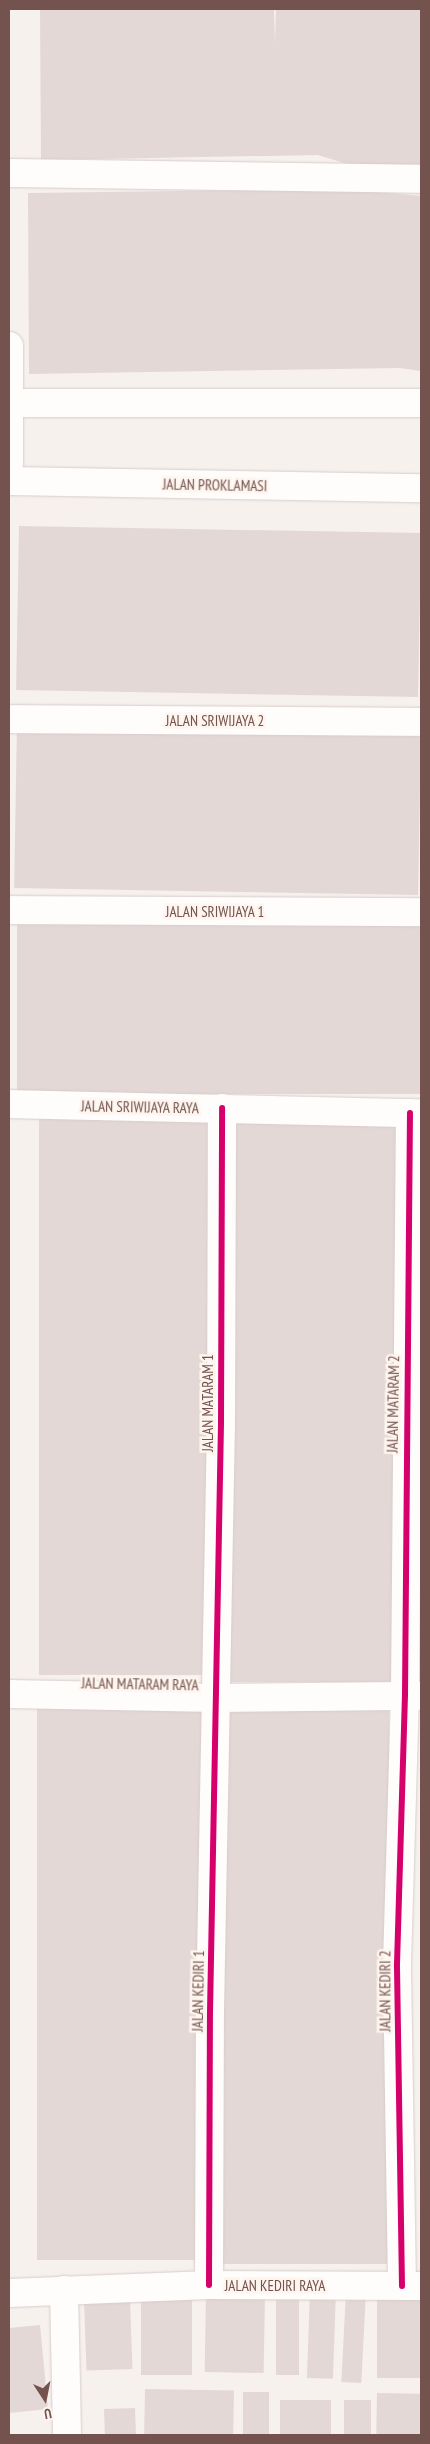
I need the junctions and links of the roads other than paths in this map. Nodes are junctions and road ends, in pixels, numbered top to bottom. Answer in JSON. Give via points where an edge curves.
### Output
{"nodes":[{"id":1,"x":9,"y":173,"type":"edge"},
{"id":2,"x":421,"y":178,"type":"edge"},
{"id":3,"x":9,"y":346,"type":"edge"},
{"id":4,"x":9,"y":403,"type":"edge"},
{"id":5,"x":421,"y":403,"type":"edge"},
{"id":6,"x":9,"y":464,"type":"edge"},
{"id":7,"x":9,"y":481,"type":"edge"},
{"id":8,"x":421,"y":488,"type":"edge"},
{"id":9,"x":9,"y":720,"type":"edge"},
{"id":10,"x":421,"y":722,"type":"edge"},
{"id":11,"x":9,"y":910,"type":"edge"},
{"id":12,"x":421,"y":912,"type":"edge"},
{"id":13,"x":9,"y":1104,"type":"edge"},
{"id":14,"x":222,"y":1108,"type":"junction"},
{"id":15,"x":416,"y":1113,"type":"edge"},
{"id":16,"x":9,"y":1694,"type":"edge"},
{"id":17,"x":413,"y":1695,"type":"edge"},
{"id":18,"x":216,"y":1698,"type":"junction"},
{"id":19,"x":209,"y":2285,"type":"junction"},
{"id":20,"x":412,"y":2286,"type":"edge"},
{"id":21,"x":64,"y":2290,"type":"junction"},
{"id":22,"x":9,"y":2293,"type":"edge"},
{"id":23,"x":67,"y":2435,"type":"edge"}],
"edges":[{"from":1,"to":2,"type":"street"},
{"from":3,"to":4,"type":"street"},
{"from":4,"to":5,"type":"street"},
{"from":4,"to":6,"type":"street"},
{"from":7,"to":8,"type":"street","name":"JALAN PROKLAMASI"},
{"from":9,"to":10,"type":"street","name":"JALAN SRIWIJAYA 2"},
{"from":11,"to":12,"type":"street","name":"JALAN SRIWIJAYA 1"},
{"from":13,"to":14,"type":"street","name":"JALAN SRIWIJAYA RAYA"},
{"from":14,"to":15,"type":"street","name":"JALAN SRIWIJAYA RAYA"},
{"from":14,"to":18,"type":"street","name":"JALAN MATARAM 1"},
{"from":15,"to":17,"type":"street","name":"JALAN MATARAM 2"},
{"from":16,"to":18,"type":"street","name":"JALAN MATARAM RAYA"},
{"from":17,"to":18,"type":"street","name":"JALAN MATARAM RAYA"},
{"from":17,"to":20,"type":"street","name":"JALAN KEDIRI 2","via":[[397,1964]]},
{"from":18,"to":19,"type":"street","name":"JALAN KEDIRI 1"},
{"from":19,"to":20,"type":"street","name":"JALAN KEDIRI RAYA"},
{"from":19,"to":21,"type":"street","name":"JALAN KEDIRI RAYA"},
{"from":21,"to":22,"type":"street","name":"JALAN KEDIRI RAYA"},
{"from":21,"to":23,"type":"street"}]}
